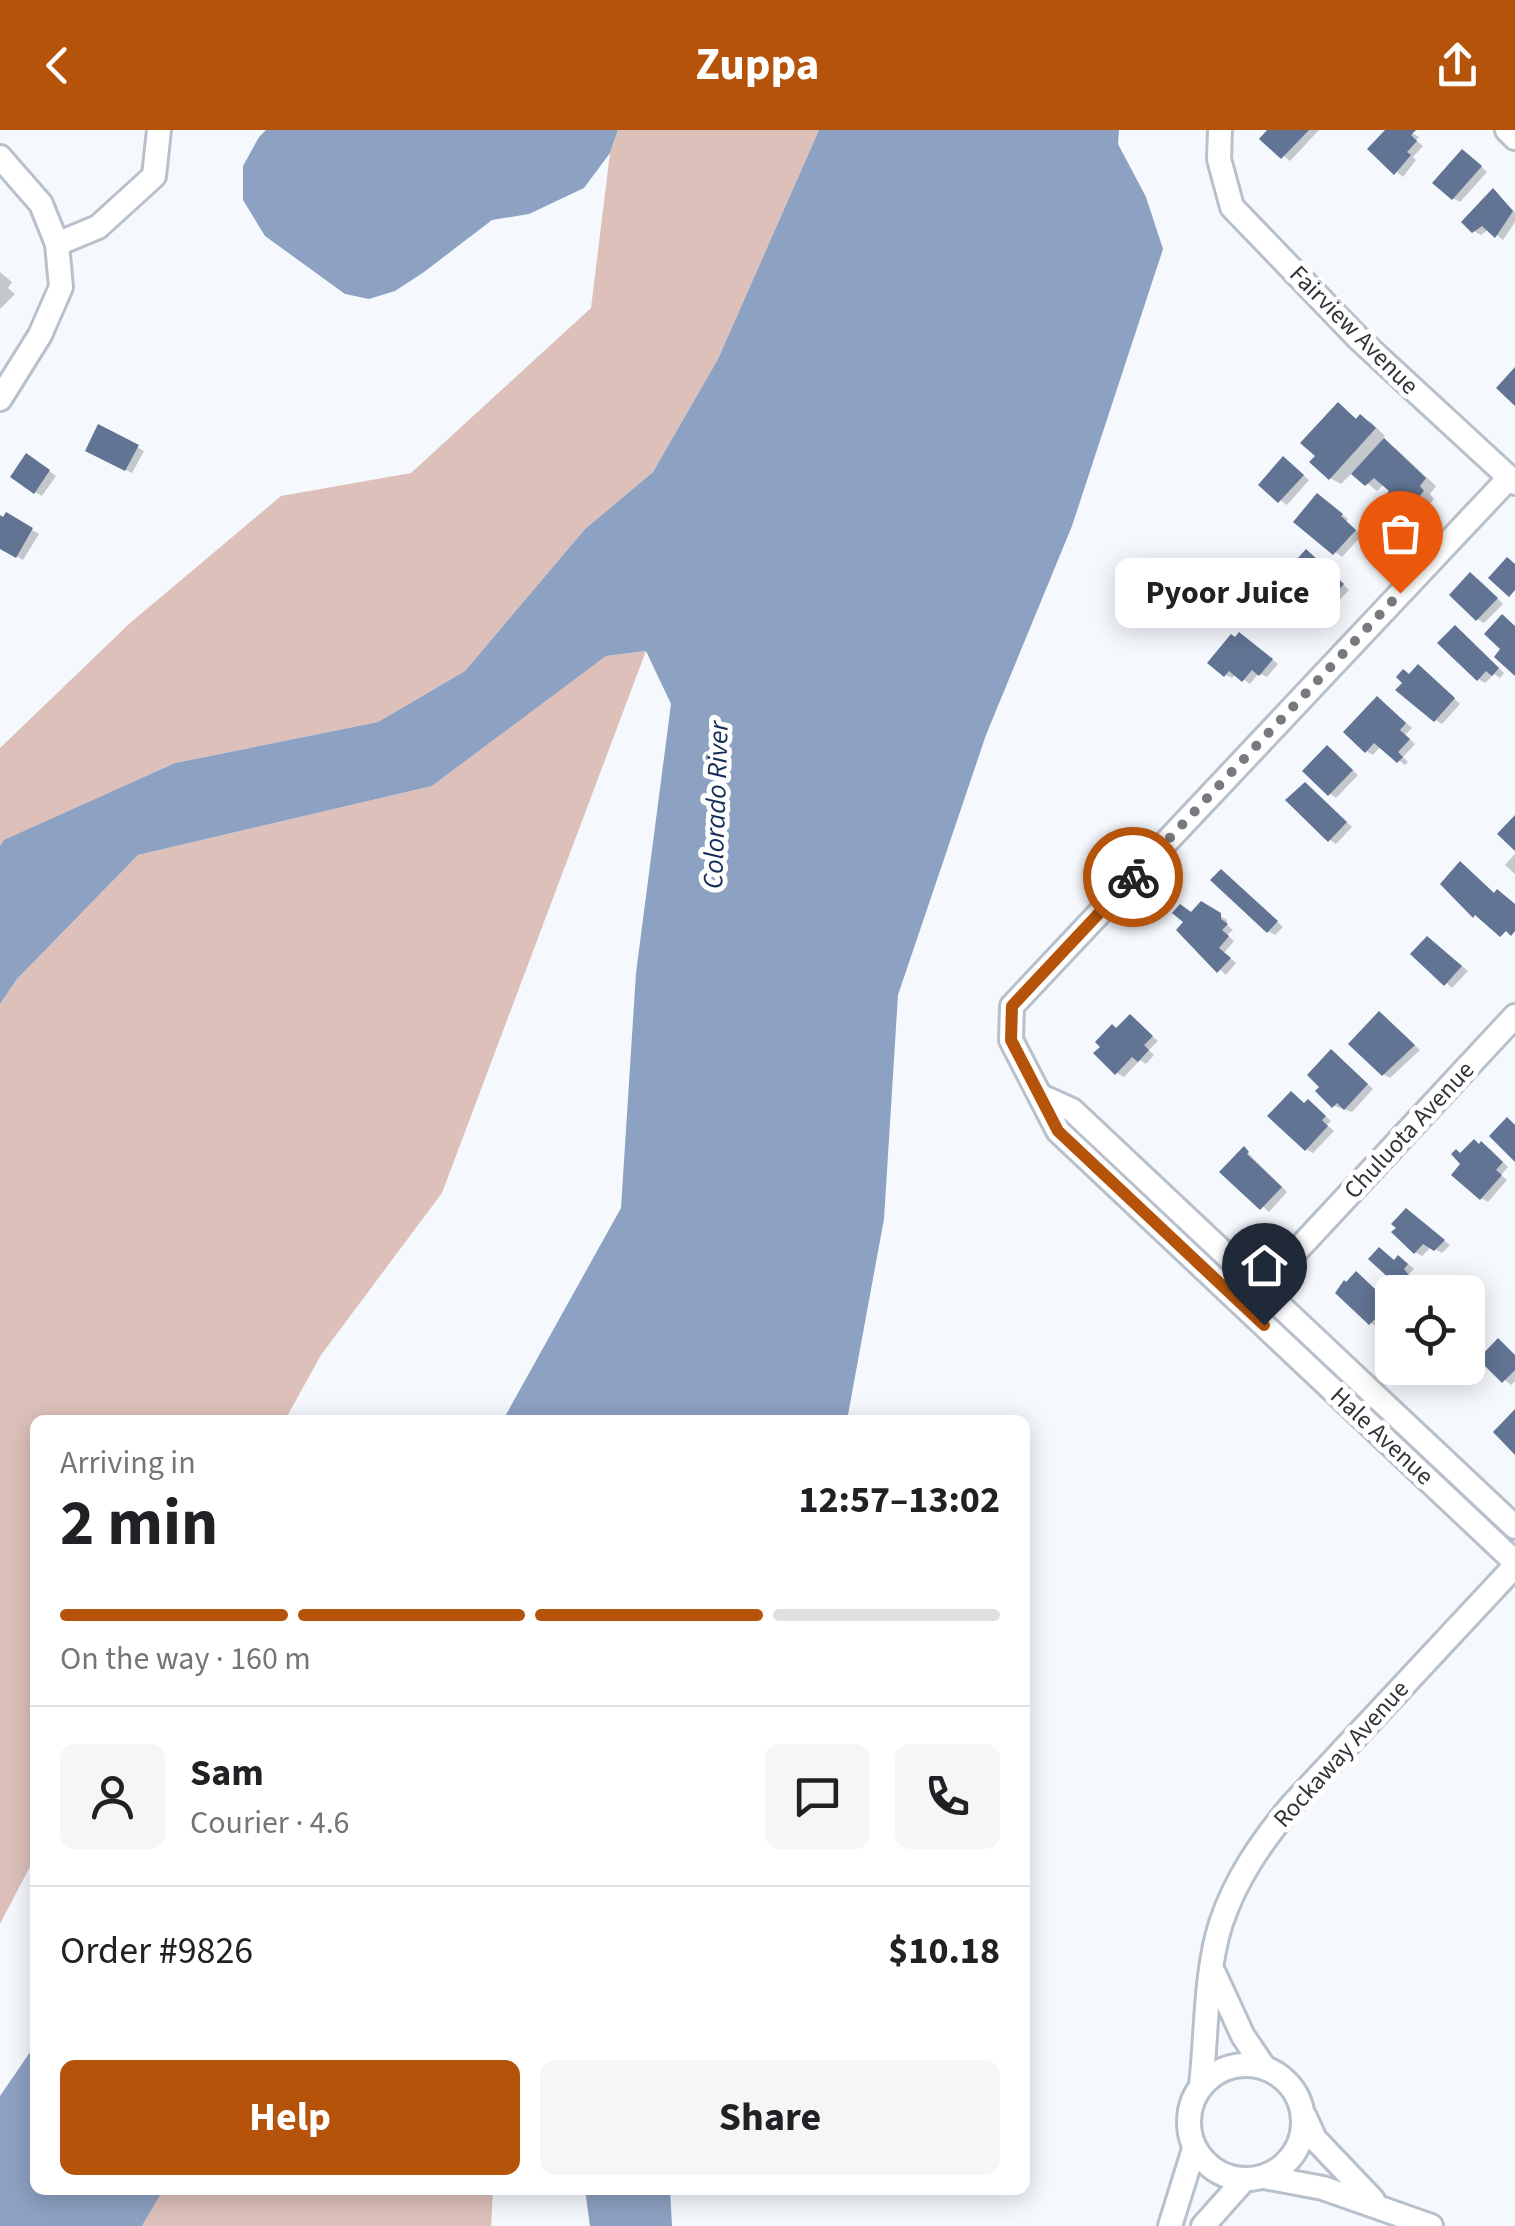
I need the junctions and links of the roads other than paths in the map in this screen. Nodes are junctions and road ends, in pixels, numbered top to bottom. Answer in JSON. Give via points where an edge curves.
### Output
{"nodes":[{"id":1,"x":159,"y":130,"type":"edge"},
{"id":2,"x":1220,"y":130,"type":"edge"},
{"id":3,"x":1507,"y":130,"type":"edge"},
{"id":4,"x":1515,"y":138,"type":"edge"},
{"id":5,"x":0,"y":157,"type":"edge"},
{"id":6,"x":57,"y":244,"type":"junction"},
{"id":7,"x":0,"y":399,"type":"edge"},
{"id":8,"x":1512,"y":480,"type":"edge"},
{"id":9,"x":1515,"y":1016,"type":"edge"},
{"id":10,"x":1041,"y":1096,"type":"junction"},
{"id":11,"x":1262,"y":1288,"type":"junction"},
{"id":12,"x":1515,"y":1527,"type":"edge"},
{"id":13,"x":1515,"y":1564,"type":"edge"},
{"id":14,"x":1212,"y":1970,"type":"junction"},
{"id":15,"x":1264,"y":2067,"type":"junction"},
{"id":16,"x":1201,"y":2084,"type":"junction"},
{"id":17,"x":1302,"y":2112,"type":"junction"},
{"id":18,"x":1194,"y":2149,"type":"junction"},
{"id":19,"x":1254,"y":2179,"type":"junction"},
{"id":20,"x":1379,"y":2206,"type":"junction"},
{"id":21,"x":1170,"y":2226,"type":"edge"},
{"id":22,"x":1203,"y":2226,"type":"edge"},
{"id":23,"x":1431,"y":2226,"type":"edge"}],
"edges":[{"from":1,"to":6,"type":"street","via":[[154,176],[98,228]]},
{"from":2,"to":8,"type":"street","name":"Fairview Avenue","via":[[1219,159],[1232,207],[1360,340]]},
{"from":3,"to":4,"type":"street"},
{"from":5,"to":6,"type":"street","via":[[41,204]]},
{"from":6,"to":7,"type":"street","via":[[60,287],[40,335]]},
{"from":8,"to":10,"type":"street","name":"Hale Avenue","via":[[1012,1006],[1011,1040]]},
{"from":9,"to":11,"type":"street","name":"Chuluota Avenue"},
{"from":10,"to":11,"type":"street","name":"Hale Avenue","via":[[1072,1110]]},
{"from":10,"to":13,"type":"street","name":"Hale Avenue","via":[[1058,1131]]},
{"from":11,"to":12,"type":"street","name":"Hale Avenue"},
{"from":13,"to":14,"type":"street","name":"Rockaway Avenue","via":[[1258,1846],[1220,1927]]},
{"from":14,"to":15,"type":"street"},
{"from":14,"to":16,"type":"street","name":"Rockaway Avenue"},
{"from":15,"to":16,"type":"street","via":[[1241,2064]]},
{"from":15,"to":17,"type":"street","via":[[1282,2076]]},
{"from":16,"to":18,"type":"street","via":[[1190,2104]]},
{"from":17,"to":19,"type":"street","via":[[1296,2152],[1282,2167]]},
{"from":17,"to":20,"type":"street","via":[[1314,2139]]},
{"from":18,"to":19,"type":"street","via":[[1224,2176]]},
{"from":18,"to":21,"type":"street"},
{"from":19,"to":20,"type":"street","via":[[1323,2188]]},
{"from":19,"to":22,"type":"street"},
{"from":20,"to":23,"type":"street"}]}
